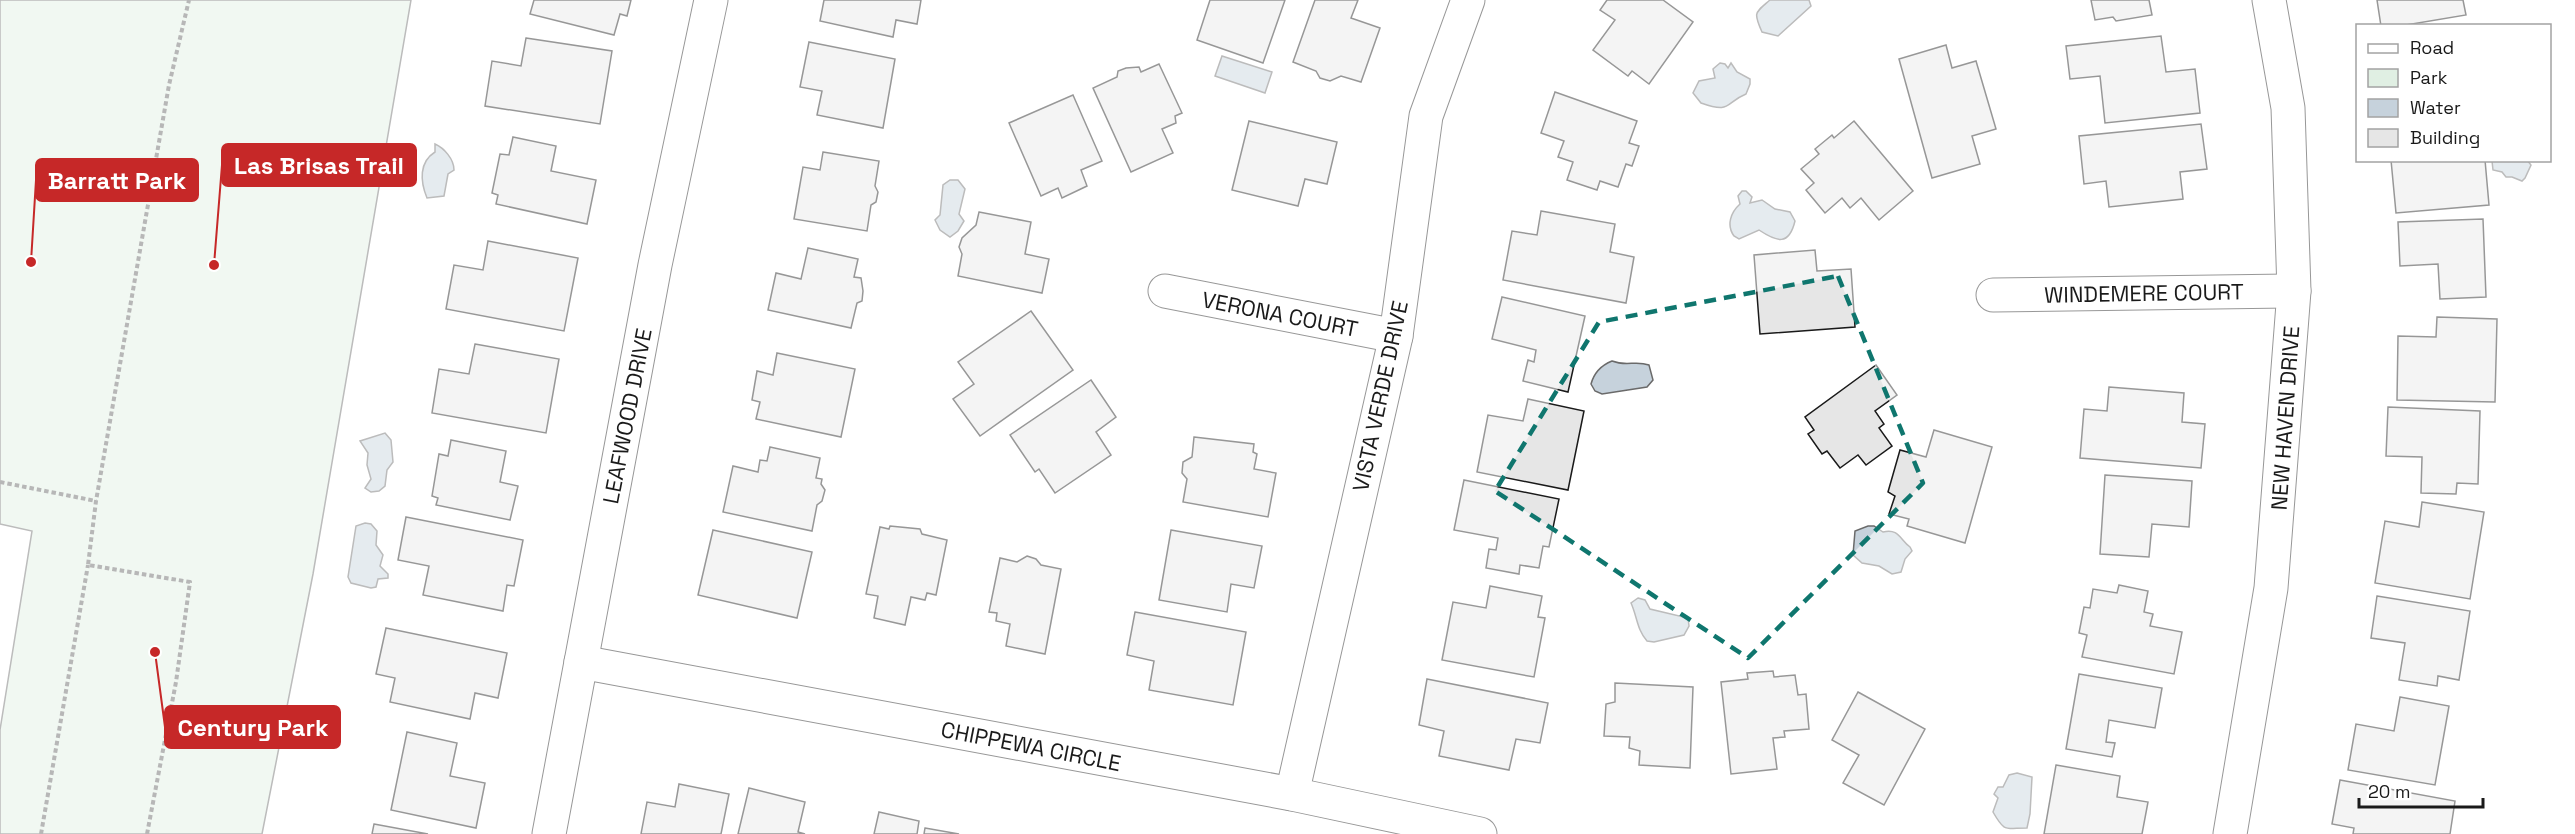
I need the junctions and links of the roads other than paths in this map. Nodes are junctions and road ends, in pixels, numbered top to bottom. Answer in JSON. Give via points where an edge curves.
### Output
{"nodes":[{"id":1,"x":711,"y":0,"type":"edge"},
{"id":2,"x":1468,"y":0,"type":"edge"},
{"id":3,"x":2270,"y":0,"type":"edge"},
{"id":4,"x":1165,"y":291,"type":"dead end"},
{"id":5,"x":2294,"y":291,"type":"junction"},
{"id":6,"x":1993,"y":295,"type":"dead end"},
{"id":7,"x":1396,"y":336,"type":"junction"},
{"id":8,"x":581,"y":662,"type":"junction"},
{"id":9,"x":1292,"y":795,"type":"junction"},
{"id":10,"x":549,"y":834,"type":"edge"},
{"id":11,"x":1480,"y":834,"type":"edge"},
{"id":12,"x":2230,"y":834,"type":"edge"}],
"edges":[{"from":1,"to":8,"type":"street","name":"LEAFWOOD DRIVE","via":[[655,265]]},
{"from":2,"to":7,"type":"street","name":"VISTA VERDE DRIVE","via":[[1426,116]]},
{"from":3,"to":5,"type":"street","name":"NEW HAVEN DRIVE","via":[[2288,108]]},
{"from":4,"to":7,"type":"street","name":"VERONA COURT"},
{"from":5,"to":6,"type":"street","name":"WINDEMERE COURT"},
{"from":5,"to":12,"type":"street","name":"NEW HAVEN DRIVE","via":[[2271,588]]},
{"from":7,"to":9,"type":"street","name":"VISTA VERDE DRIVE"},
{"from":8,"to":9,"type":"street","name":"CHIPPEWA CIRCLE"},
{"from":8,"to":10,"type":"street","name":"LEAFWOOD DRIVE"},
{"from":9,"to":11,"type":"street","name":"CHIPPEWA CIRCLE"}]}
